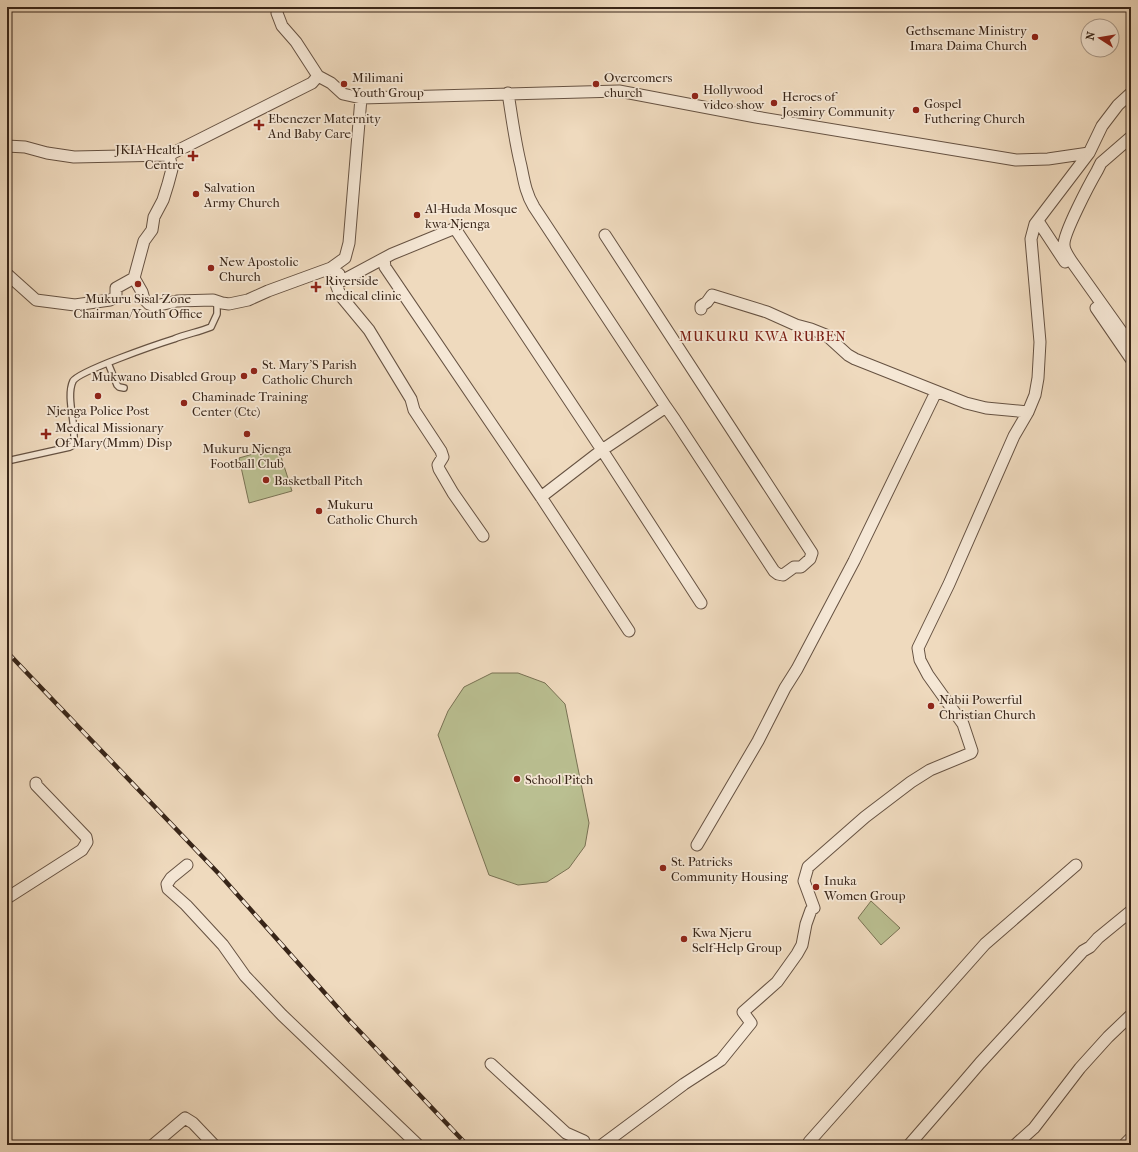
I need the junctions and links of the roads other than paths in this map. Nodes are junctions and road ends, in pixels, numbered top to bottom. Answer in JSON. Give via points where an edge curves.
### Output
{"nodes":[{"id":1,"x":278,"y":7,"type":"edge"},
{"id":2,"x":318,"y":76,"type":"junction"},
{"id":3,"x":508,"y":93,"type":"junction"},
{"id":4,"x":1131,"y":93,"type":"edge"},
{"id":5,"x":361,"y":98,"type":"junction"},
{"id":6,"x":1131,"y":138,"type":"edge"},
{"id":7,"x":7,"y":146,"type":"edge"},
{"id":8,"x":1089,"y":153,"type":"junction"},
{"id":9,"x":169,"y":155,"type":"junction"},
{"id":10,"x":1038,"y":221,"type":"junction"},
{"id":11,"x":606,"y":236,"type":"dead end"},
{"id":12,"x":384,"y":259,"type":"junction"},
{"id":13,"x":331,"y":268,"type":"junction"},
{"id":14,"x":7,"y":274,"type":"edge"},
{"id":15,"x":134,"y":278,"type":"junction"},
{"id":16,"x":336,"y":284,"type":"junction"},
{"id":17,"x":217,"y":302,"type":"junction"},
{"id":18,"x":701,"y":309,"type":"dead end"},
{"id":19,"x":1131,"y":345,"type":"edge"},
{"id":20,"x":1131,"y":359,"type":"edge"},
{"id":21,"x":108,"y":364,"type":"junction"},
{"id":22,"x":124,"y":388,"type":"dead end"},
{"id":23,"x":936,"y":392,"type":"junction"},
{"id":24,"x":666,"y":407,"type":"junction"},
{"id":25,"x":1028,"y":412,"type":"junction"},
{"id":26,"x":602,"y":450,"type":"junction"},
{"id":27,"x":7,"y":461,"type":"edge"},
{"id":28,"x":541,"y":497,"type":"junction"},
{"id":29,"x":483,"y":536,"type":"dead end"},
{"id":30,"x":701,"y":603,"type":"dead end"},
{"id":31,"x":629,"y":631,"type":"dead end"},
{"id":32,"x":36,"y":783,"type":"dead end"},
{"id":33,"x":697,"y":845,"type":"dead end"},
{"id":34,"x":186,"y":865,"type":"dead end"},
{"id":35,"x":1076,"y":865,"type":"dead end"},
{"id":36,"x":7,"y":898,"type":"edge"},
{"id":37,"x":1131,"y":911,"type":"edge"},
{"id":38,"x":1131,"y":1015,"type":"edge"},
{"id":39,"x":491,"y":1064,"type":"dead end"},
{"id":40,"x":1131,"y":1138,"type":"edge"},
{"id":41,"x":808,"y":1144,"type":"edge"},
{"id":42,"x":153,"y":1145,"type":"edge"},
{"id":43,"x":214,"y":1145,"type":"edge"},
{"id":44,"x":418,"y":1145,"type":"edge"},
{"id":45,"x":585,"y":1145,"type":"edge"},
{"id":46,"x":602,"y":1145,"type":"edge"},
{"id":47,"x":909,"y":1145,"type":"edge"},
{"id":48,"x":1015,"y":1145,"type":"edge"},
{"id":49,"x":1124,"y":1145,"type":"edge"}],
"edges":[{"from":1,"to":2,"type":"street","via":[[277,13],[282,26],[296,42]]},
{"from":2,"to":5,"type":"street","via":[[331,82],[343,94]]},
{"from":2,"to":9,"type":"street","via":[[312,83]]},
{"from":3,"to":5,"type":"street"},
{"from":3,"to":8,"type":"street","via":[[619,91],[756,117],[1016,160],[1048,159]]},
{"from":3,"to":24,"type":"street","via":[[516,147],[528,198]]},
{"from":4,"to":8,"type":"street","via":[[1102,126]]},
{"from":5,"to":13,"type":"street","via":[[348,243],[345,258]]},
{"from":6,"to":19,"type":"street","via":[[1101,163],[1068,232],[1064,246],[1072,262]]},
{"from":7,"to":9,"type":"street","via":[[74,157]]},
{"from":8,"to":10,"type":"street"},
{"from":9,"to":15,"type":"street","via":[[172,169],[168,184],[154,217],[152,230],[144,241]]},
{"from":10,"to":20,"type":"street"},
{"from":10,"to":25,"type":"street","via":[[1031,239],[1040,342],[1035,395]]},
{"from":11,"to":24,"type":"street","via":[[812,553],[802,567],[794,566],[783,575],[775,573]]},
{"from":12,"to":16,"type":"street"},
{"from":12,"to":26,"type":"street","via":[[453,229],[456,230]]},
{"from":12,"to":28,"type":"street","via":[[385,267]]},
{"from":13,"to":16,"type":"street","via":[[339,274]]},
{"from":13,"to":17,"type":"street","via":[[242,301],[229,304]]},
{"from":14,"to":15,"type":"street","via":[[36,300],[75,305],[110,300],[116,297],[116,288]]},
{"from":15,"to":17,"type":"street","via":[[144,299],[155,306],[177,301]]},
{"from":16,"to":29,"type":"street","via":[[340,295],[369,330],[411,399],[414,410],[441,451],[443,457],[438,465],[439,469]]},
{"from":17,"to":21,"type":"lane","via":[[217,314],[211,326]]},
{"from":18,"to":23,"type":"street","via":[[712,295],[767,312],[826,335],[844,352],[856,359]]},
{"from":21,"to":22,"type":"lane","via":[[119,387]]},
{"from":21,"to":27,"type":"lane","via":[[82,374],[74,381],[71,407],[73,445]]},
{"from":23,"to":25,"type":"street","via":[[986,408]]},
{"from":23,"to":33,"type":"street","via":[[854,561],[758,741]]},
{"from":24,"to":26,"type":"street"},
{"from":25,"to":46,"type":"street","via":[[1014,436],[918,648],[920,660],[928,675],[962,724],[972,749],[971,753],[930,770],[912,782],[866,817],[808,867],[804,880],[814,908],[806,924],[802,945],[777,982],[743,1012],[751,1023],[721,1060]]},
{"from":26,"to":28,"type":"street"},
{"from":26,"to":30,"type":"street"},
{"from":28,"to":31,"type":"street"},
{"from":32,"to":36,"type":"street","via":[[86,837],[87,842],[82,850]]},
{"from":34,"to":44,"type":"street","via":[[171,878],[167,884],[168,889],[223,945],[245,976],[282,1015]]},
{"from":35,"to":41,"type":"street","via":[[985,944]]},
{"from":37,"to":47,"type":"street","via":[[1083,951],[980,1062]]},
{"from":38,"to":48,"type":"street","via":[[1080,1068],[1034,1128]]},
{"from":39,"to":45,"type":"street","via":[[566,1133],[584,1141]]},
{"from":40,"to":49,"type":"street"},
{"from":42,"to":43,"type":"street","via":[[185,1118]]}]}
